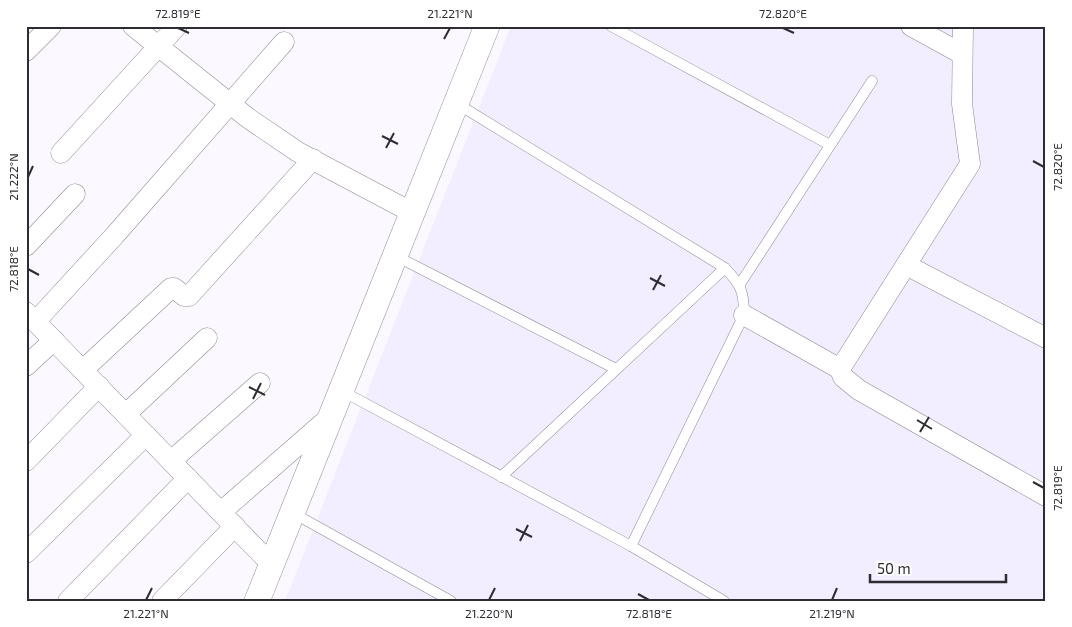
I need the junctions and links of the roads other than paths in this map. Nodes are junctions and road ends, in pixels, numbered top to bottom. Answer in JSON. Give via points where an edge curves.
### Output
{"nodes":[{"id":1,"x":51,"y":26,"type":"edge"},
{"id":2,"x":133,"y":26,"type":"edge"},
{"id":3,"x":177,"y":26,"type":"edge"},
{"id":4,"x":487,"y":26,"type":"edge"},
{"id":5,"x":611,"y":26,"type":"edge"},
{"id":6,"x":911,"y":26,"type":"edge"},
{"id":7,"x":963,"y":26,"type":"edge"},
{"id":8,"x":284,"y":42,"type":"dead end"},
{"id":9,"x":159,"y":46,"type":"junction"},
{"id":10,"x":26,"y":51,"type":"edge"},
{"id":11,"x":962,"y":54,"type":"junction"},
{"id":12,"x":872,"y":81,"type":"dead end"},
{"id":13,"x":456,"y":103,"type":"junction"},
{"id":14,"x":231,"y":104,"type":"junction"},
{"id":15,"x":830,"y":145,"type":"junction"},
{"id":16,"x":61,"y":153,"type":"dead end"},
{"id":17,"x":313,"y":159,"type":"junction"},
{"id":18,"x":75,"y":194,"type":"dead end"},
{"id":19,"x":413,"y":212,"type":"junction"},
{"id":20,"x":26,"y":246,"type":"edge"},
{"id":21,"x":396,"y":256,"type":"junction"},
{"id":22,"x":906,"y":265,"type":"junction"},
{"id":23,"x":726,"y":268,"type":"junction"},
{"id":24,"x":740,"y":284,"type":"junction"},
{"id":25,"x":744,"y":315,"type":"junction"},
{"id":26,"x":31,"y":316,"type":"edge"},
{"id":27,"x":207,"y":338,"type":"dead end"},
{"id":28,"x":1046,"y":338,"type":"edge"},
{"id":29,"x":54,"y":340,"type":"junction"},
{"id":30,"x":26,"y":366,"type":"edge"},
{"id":31,"x":616,"y":369,"type":"junction"},
{"id":32,"x":840,"y":369,"type":"junction"},
{"id":33,"x":83,"y":370,"type":"junction"},
{"id":34,"x":260,"y":383,"type":"dead end"},
{"id":35,"x":99,"y":386,"type":"junction"},
{"id":36,"x":342,"y":392,"type":"junction"},
{"id":37,"x":126,"y":414,"type":"junction"},
{"id":38,"x":332,"y":415,"type":"junction"},
{"id":39,"x":146,"y":435,"type":"junction"},
{"id":40,"x":172,"y":461,"type":"junction"},
{"id":41,"x":26,"y":462,"type":"edge"},
{"id":42,"x":501,"y":477,"type":"junction"},
{"id":43,"x":188,"y":478,"type":"junction"},
{"id":44,"x":1046,"y":496,"type":"edge"},
{"id":45,"x":293,"y":513,"type":"junction"},
{"id":46,"x":228,"y":519,"type":"junction"},
{"id":47,"x":632,"y":546,"type":"junction"},
{"id":48,"x":26,"y":553,"type":"edge"},
{"id":49,"x":272,"y":565,"type":"junction"},
{"id":50,"x":68,"y":601,"type":"edge"},
{"id":51,"x":162,"y":601,"type":"edge"},
{"id":52,"x":258,"y":601,"type":"edge"},
{"id":53,"x":451,"y":601,"type":"edge"},
{"id":54,"x":724,"y":601,"type":"edge"}],
"edges":[{"from":1,"to":10,"type":"street"},
{"from":2,"to":9,"type":"street"},
{"from":3,"to":9,"type":"street"},
{"from":4,"to":13,"type":"street"},
{"from":5,"to":15,"type":"lane"},
{"from":6,"to":11,"type":"street"},
{"from":7,"to":11,"type":"street"},
{"from":8,"to":14,"type":"street"},
{"from":9,"to":14,"type":"street"},
{"from":9,"to":16,"type":"street"},
{"from":11,"to":22,"type":"street","via":[[963,119],[970,164]]},
{"from":12,"to":15,"type":"lane"},
{"from":13,"to":19,"type":"street"},
{"from":13,"to":23,"type":"lane"},
{"from":14,"to":17,"type":"street"},
{"from":14,"to":26,"type":"street","via":[[115,235]]},
{"from":15,"to":24,"type":"lane"},
{"from":17,"to":19,"type":"street"},
{"from":17,"to":33,"type":"street","via":[[188,296],[171,288]]},
{"from":18,"to":20,"type":"street"},
{"from":19,"to":21,"type":"street"},
{"from":21,"to":31,"type":"lane"},
{"from":21,"to":36,"type":"street"},
{"from":22,"to":28,"type":"street"},
{"from":22,"to":32,"type":"street"},
{"from":23,"to":24,"type":"lane"},
{"from":23,"to":31,"type":"lane"},
{"from":24,"to":25,"type":"lane"},
{"from":25,"to":32,"type":"street"},
{"from":25,"to":47,"type":"lane"},
{"from":26,"to":29,"type":"street"},
{"from":27,"to":37,"type":"street"},
{"from":29,"to":30,"type":"street"},
{"from":29,"to":33,"type":"street"},
{"from":31,"to":42,"type":"lane"},
{"from":32,"to":44,"type":"street","via":[[843,378],[859,390]]},
{"from":33,"to":35,"type":"street"},
{"from":34,"to":40,"type":"street"},
{"from":35,"to":37,"type":"street"},
{"from":35,"to":41,"type":"street"},
{"from":36,"to":38,"type":"street"},
{"from":36,"to":42,"type":"lane"},
{"from":37,"to":39,"type":"street"},
{"from":38,"to":45,"type":"street"},
{"from":38,"to":46,"type":"street"},
{"from":39,"to":40,"type":"street"},
{"from":39,"to":48,"type":"street"},
{"from":40,"to":43,"type":"street"},
{"from":42,"to":47,"type":"lane"},
{"from":43,"to":46,"type":"street"},
{"from":43,"to":50,"type":"street"},
{"from":45,"to":49,"type":"street"},
{"from":45,"to":53,"type":"lane"},
{"from":46,"to":49,"type":"street"},
{"from":46,"to":51,"type":"street"},
{"from":47,"to":54,"type":"lane"},
{"from":49,"to":52,"type":"street"}]}
